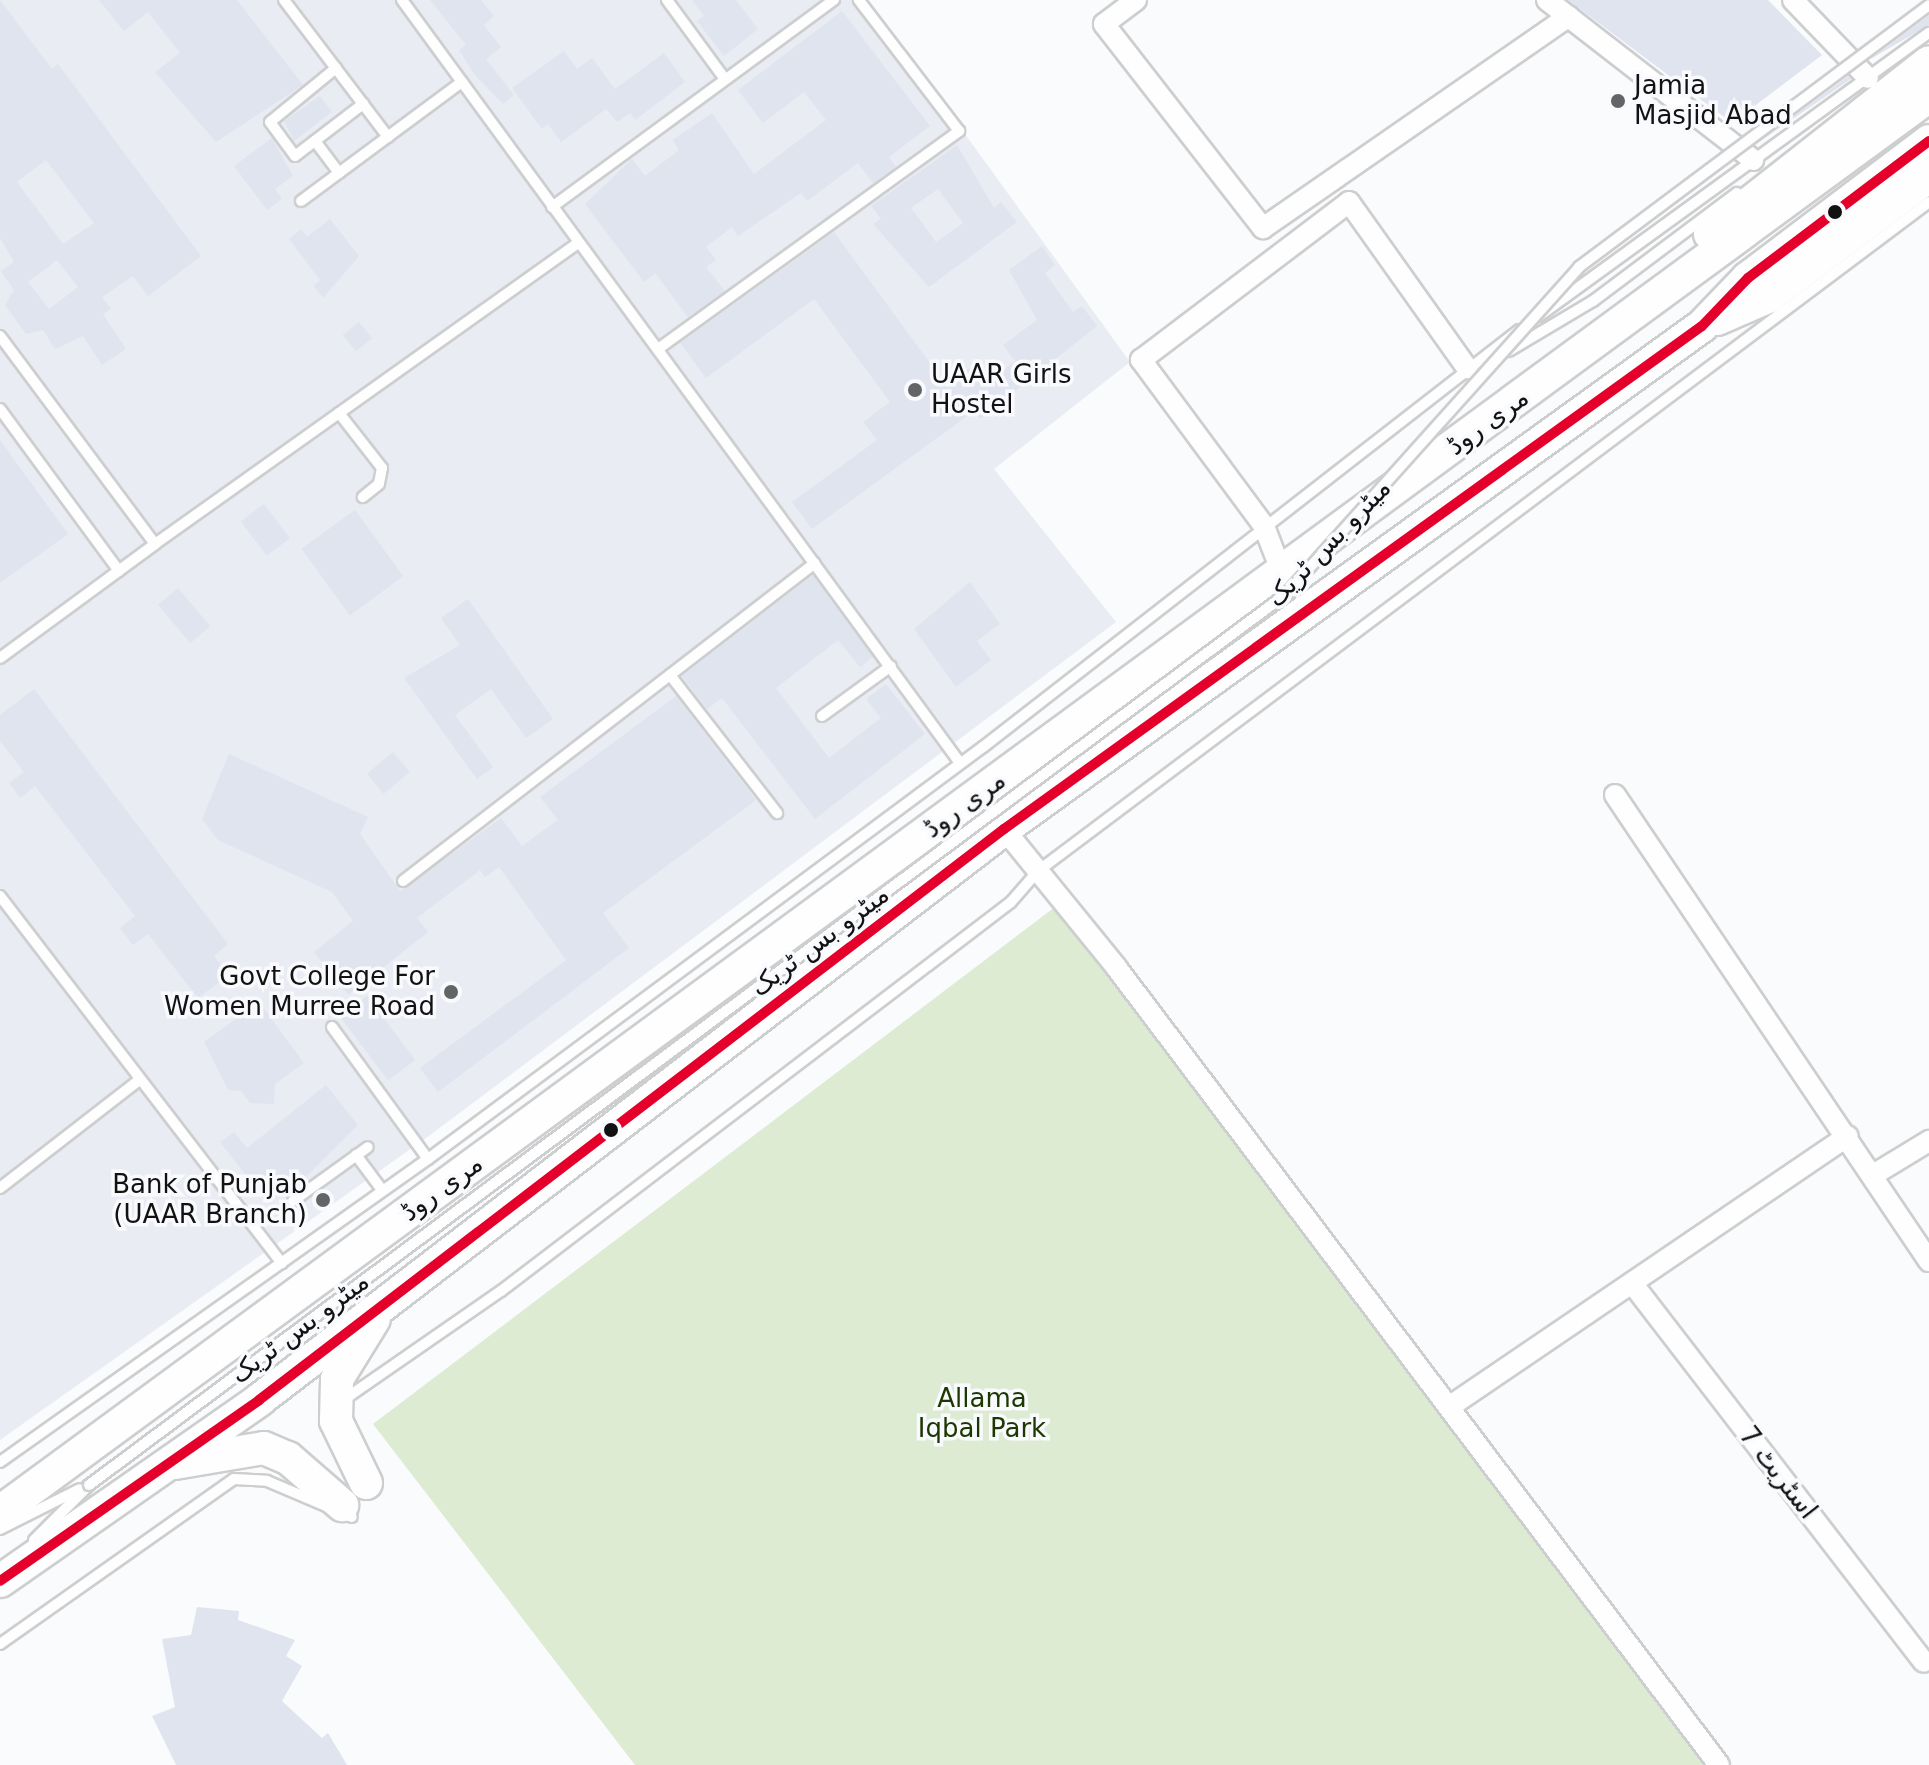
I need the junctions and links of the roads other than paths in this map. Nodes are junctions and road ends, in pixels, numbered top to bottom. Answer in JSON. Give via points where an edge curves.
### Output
{"nodes":[{"id":1,"x":284,"y":0,"type":"edge"},
{"id":2,"x":403,"y":0,"type":"edge"},
{"id":3,"x":667,"y":0,"type":"edge"},
{"id":4,"x":834,"y":0,"type":"edge"},
{"id":5,"x":859,"y":0,"type":"edge"},
{"id":6,"x":1136,"y":0,"type":"edge"},
{"id":7,"x":1547,"y":0,"type":"edge"},
{"id":8,"x":1793,"y":0,"type":"edge"},
{"id":9,"x":1929,"y":5,"type":"edge"},
{"id":10,"x":1569,"y":16,"type":"junction"},
{"id":11,"x":1929,"y":33,"type":"edge"},
{"id":12,"x":1929,"y":48,"type":"edge"},
{"id":13,"x":1929,"y":62,"type":"edge"},
{"id":14,"x":336,"y":68,"type":"junction"},
{"id":15,"x":724,"y":78,"type":"junction"},
{"id":16,"x":1868,"y":78,"type":"junction"},
{"id":17,"x":462,"y":82,"type":"junction"},
{"id":18,"x":1929,"y":96,"type":"edge"},
{"id":19,"x":363,"y":104,"type":"junction"},
{"id":20,"x":388,"y":137,"type":"junction"},
{"id":21,"x":315,"y":141,"type":"junction"},
{"id":22,"x":1929,"y":141,"type":"edge"},
{"id":23,"x":1753,"y":160,"type":"junction"},
{"id":24,"x":339,"y":173,"type":"junction"},
{"id":25,"x":1929,"y":176,"type":"edge"},
{"id":26,"x":301,"y":201,"type":"dead end"},
{"id":27,"x":1929,"y":202,"type":"edge"},
{"id":28,"x":552,"y":207,"type":"junction"},
{"id":29,"x":578,"y":243,"type":"junction"},
{"id":30,"x":1661,"y":296,"type":"junction"},
{"id":31,"x":1702,"y":326,"type":"junction"},
{"id":32,"x":0,"y":336,"type":"edge"},
{"id":33,"x":658,"y":349,"type":"junction"},
{"id":34,"x":1509,"y":351,"type":"junction"},
{"id":35,"x":1467,"y":368,"type":"junction"},
{"id":36,"x":0,"y":409,"type":"edge"},
{"id":37,"x":339,"y":413,"type":"junction"},
{"id":38,"x":363,"y":497,"type":"dead end"},
{"id":39,"x":1264,"y":526,"type":"junction"},
{"id":40,"x":155,"y":544,"type":"junction"},
{"id":41,"x":815,"y":563,"type":"junction"},
{"id":42,"x":119,"y":571,"type":"junction"},
{"id":43,"x":1282,"y":573,"type":"junction"},
{"id":44,"x":0,"y":658,"type":"edge"},
{"id":45,"x":891,"y":666,"type":"junction"},
{"id":46,"x":670,"y":675,"type":"junction"},
{"id":47,"x":822,"y":716,"type":"dead end"},
{"id":48,"x":960,"y":763,"type":"junction"},
{"id":49,"x":1615,"y":795,"type":"dead end"},
{"id":50,"x":777,"y":813,"type":"dead end"},
{"id":51,"x":1004,"y":829,"type":"junction"},
{"id":52,"x":1038,"y":871,"type":"junction"},
{"id":53,"x":403,"y":881,"type":"dead end"},
{"id":54,"x":0,"y":896,"type":"edge"},
{"id":55,"x":332,"y":1027,"type":"dead end"},
{"id":56,"x":138,"y":1081,"type":"junction"},
{"id":57,"x":1848,"y":1136,"type":"junction"},
{"id":58,"x":1929,"y":1141,"type":"edge"},
{"id":59,"x":368,"y":1147,"type":"dead end"},
{"id":60,"x":356,"y":1155,"type":"junction"},
{"id":61,"x":428,"y":1159,"type":"junction"},
{"id":62,"x":1873,"y":1175,"type":"junction"},
{"id":63,"x":0,"y":1188,"type":"edge"},
{"id":64,"x":382,"y":1190,"type":"junction"},
{"id":65,"x":293,"y":1201,"type":"dead end"},
{"id":66,"x":365,"y":1224,"type":"junction"},
{"id":67,"x":1929,"y":1261,"type":"edge"},
{"id":68,"x":282,"y":1263,"type":"junction"},
{"id":69,"x":1632,"y":1283,"type":"junction"},
{"id":70,"x":386,"y":1299,"type":"junction"},
{"id":71,"x":336,"y":1404,"type":"junction"},
{"id":72,"x":1449,"y":1407,"type":"junction"},
{"id":73,"x":0,"y":1462,"type":"edge"},
{"id":74,"x":150,"y":1470,"type":"junction"},
{"id":75,"x":366,"y":1483,"type":"dead end"},
{"id":76,"x":89,"y":1485,"type":"junction"},
{"id":77,"x":347,"y":1511,"type":"joint"},
{"id":78,"x":0,"y":1512,"type":"edge"},
{"id":79,"x":0,"y":1529,"type":"edge"},
{"id":80,"x":0,"y":1571,"type":"edge"},
{"id":81,"x":0,"y":1581,"type":"edge"},
{"id":82,"x":0,"y":1644,"type":"edge"},
{"id":83,"x":1924,"y":1662,"type":"dead end"},
{"id":84,"x":1719,"y":1765,"type":"edge"}],
"edges":[{"from":1,"to":14,"type":"lane"},
{"from":2,"to":17,"type":"lane"},
{"from":3,"to":15,"type":"lane"},
{"from":4,"to":15,"type":"lane"},
{"from":5,"to":33,"type":"lane","via":[[959,131]]},
{"from":6,"to":10,"type":"street","via":[[1104,24],[1263,228]]},
{"from":7,"to":10,"type":"street"},
{"from":8,"to":16,"type":"street"},
{"from":9,"to":34,"type":"lane","name":"میٹرو بس ٹریک","bridge":true,"via":[[1579,267]]},
{"from":10,"to":23,"type":"street"},
{"from":11,"to":16,"type":"lane"},
{"from":12,"to":34,"type":"lane","name":"میٹرو بس ٹریک","via":[[1593,301]]},
{"from":13,"to":30,"type":"main road","via":[[1703,240]]},
{"from":14,"to":19,"type":"lane"},
{"from":14,"to":21,"type":"lane","via":[[270,122],[295,156]]},
{"from":15,"to":28,"type":"lane"},
{"from":16,"to":23,"type":"lane"},
{"from":17,"to":20,"type":"lane"},
{"from":17,"to":28,"type":"lane"},
{"from":18,"to":30,"type":"main road","name":"مری روڈ"},
{"from":19,"to":20,"type":"lane"},
{"from":19,"to":21,"type":"lane"},
{"from":20,"to":24,"type":"lane"},
{"from":21,"to":24,"type":"lane"},
{"from":22,"to":31,"type":"main road","name":"مری روڈ","via":[[1748,278]]},
{"from":23,"to":35,"type":"lane"},
{"from":24,"to":26,"type":"lane"},
{"from":25,"to":31,"type":"main road","via":[[1768,297]]},
{"from":27,"to":52,"type":"lane"},
{"from":28,"to":29,"type":"lane"},
{"from":29,"to":33,"type":"lane"},
{"from":29,"to":37,"type":"lane"},
{"from":30,"to":43,"type":"main road","name":"مری روڈ"},
{"from":31,"to":51,"type":"main road","name":"مری روڈ"},
{"from":32,"to":40,"type":"lane"},
{"from":33,"to":41,"type":"lane"},
{"from":34,"to":76,"type":"lane","name":"میٹرو بس ٹریک","bridge":true,"via":[[1286,594]]},
{"from":35,"to":39,"type":"lane"},
{"from":35,"to":39,"type":"street","via":[[1349,202],[1141,360]]},
{"from":36,"to":42,"type":"lane"},
{"from":37,"to":38,"type":"lane","via":[[382,468],[379,484]]},
{"from":37,"to":40,"type":"lane"},
{"from":39,"to":43,"type":"street"},
{"from":39,"to":48,"type":"lane"},
{"from":40,"to":42,"type":"lane"},
{"from":41,"to":45,"type":"lane"},
{"from":41,"to":46,"type":"lane"},
{"from":42,"to":44,"type":"lane"},
{"from":43,"to":66,"type":"main road","name":"مری روڈ"},
{"from":45,"to":47,"type":"lane"},
{"from":45,"to":48,"type":"lane"},
{"from":46,"to":50,"type":"lane"},
{"from":46,"to":53,"type":"lane"},
{"from":48,"to":61,"type":"lane"},
{"from":49,"to":57,"type":"street"},
{"from":51,"to":52,"type":"street"},
{"from":51,"to":70,"type":"main road","name":"مری روڈ"},
{"from":52,"to":71,"type":"lane","via":[[1011,902],[538,1262]]},
{"from":52,"to":72,"type":"street"},
{"from":54,"to":56,"type":"lane"},
{"from":55,"to":61,"type":"lane"},
{"from":56,"to":63,"type":"lane"},
{"from":56,"to":68,"type":"lane"},
{"from":57,"to":62,"type":"street"},
{"from":57,"to":69,"type":"street"},
{"from":58,"to":62,"type":"street"},
{"from":59,"to":60,"type":"lane"},
{"from":60,"to":64,"type":"lane"},
{"from":60,"to":65,"type":"lane"},
{"from":61,"to":64,"type":"lane"},
{"from":62,"to":67,"type":"street"},
{"from":64,"to":66,"type":"lane"},
{"from":66,"to":68,"type":"lane"},
{"from":66,"to":78,"type":"main road","name":"مری روڈ"},
{"from":68,"to":73,"type":"lane"},
{"from":69,"to":72,"type":"street"},
{"from":69,"to":83,"type":"street","name":"اسٹریٹ 7"},
{"from":70,"to":71,"type":"main road","via":[[337,1379]]},
{"from":70,"to":74,"type":"main road","name":"مری روڈ","via":[[259,1400]]},
{"from":71,"to":75,"type":"main road","via":[[336,1421]]},
{"from":72,"to":84,"type":"street"},
{"from":74,"to":77,"type":"main road","name":"مری روڈ","via":[[224,1450],[264,1448],[288,1458]]},
{"from":74,"to":81,"type":"main road","name":"مری روڈ"},
{"from":76,"to":79,"type":"lane","name":"میٹرو بس ٹریک"},
{"from":76,"to":80,"type":"lane","name":"میٹرو بس ٹریک"},
{"from":77,"to":82,"type":"lane","via":[[267,1481],[234,1479]]}]}
